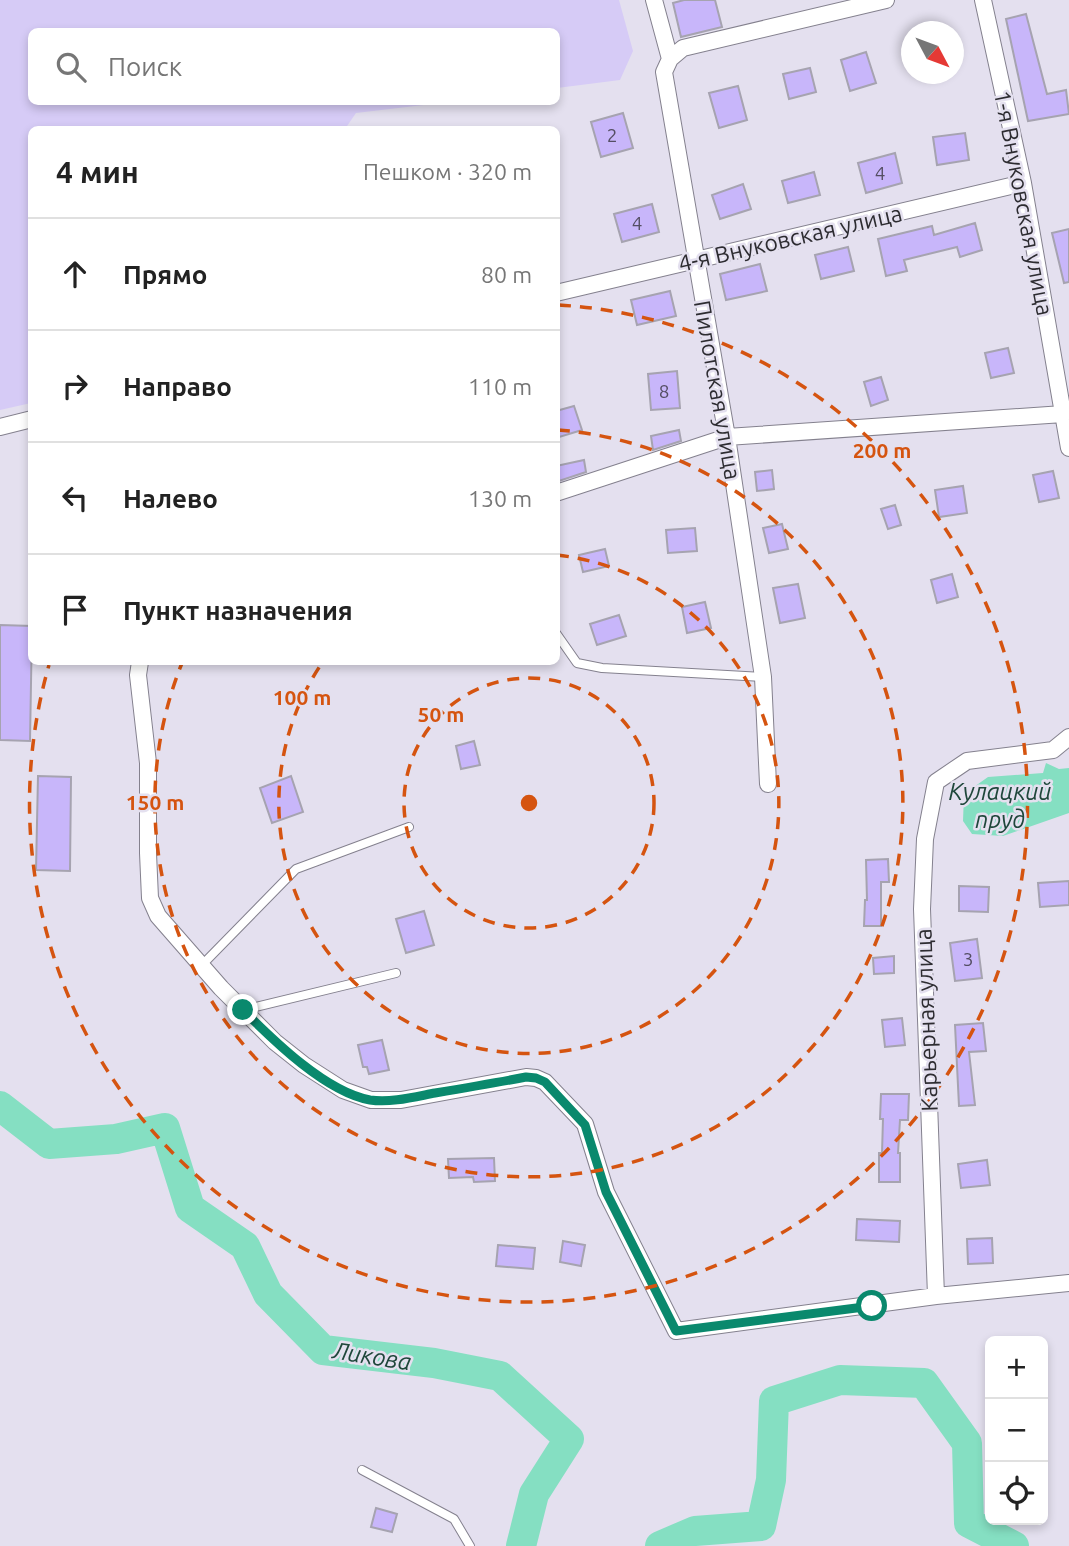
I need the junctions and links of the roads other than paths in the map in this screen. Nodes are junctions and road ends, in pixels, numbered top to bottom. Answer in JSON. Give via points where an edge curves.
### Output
{"nodes":[{"id":1,"x":654,"y":0,"type":"edge"},
{"id":2,"x":886,"y":0,"type":"edge"},
{"id":3,"x":983,"y":0,"type":"edge"},
{"id":4,"x":834,"y":6,"type":"edge"},
{"id":5,"x":670,"y":59,"type":"junction"},
{"id":6,"x":1023,"y":183,"type":"junction"},
{"id":7,"x":695,"y":261,"type":"junction"},
{"id":8,"x":560,"y":292,"type":"edge"},
{"id":9,"x":1063,"y":414,"type":"junction"},
{"id":10,"x":28,"y":420,"type":"edge"},
{"id":11,"x":0,"y":427,"type":"edge"},
{"id":12,"x":727,"y":437,"type":"junction"},
{"id":13,"x":1069,"y":448,"type":"edge"},
{"id":14,"x":560,"y":492,"type":"edge"},
{"id":15,"x":560,"y":639,"type":"edge"},
{"id":16,"x":140,"y":665,"type":"edge"},
{"id":17,"x":763,"y":677,"type":"junction"},
{"id":18,"x":1069,"y":737,"type":"edge"},
{"id":19,"x":768,"y":784,"type":"dead end"},
{"id":20,"x":409,"y":827,"type":"dead end"},
{"id":21,"x":202,"y":965,"type":"junction"},
{"id":22,"x":396,"y":973,"type":"dead end"},
{"id":23,"x":243,"y":1010,"type":"junction"},
{"id":24,"x":1069,"y":1283,"type":"edge"},
{"id":25,"x":936,"y":1296,"type":"junction"},
{"id":26,"x":362,"y":1470,"type":"dead end"},
{"id":27,"x":470,"y":1546,"type":"edge"}],
"edges":[{"from":1,"to":5,"type":"street","name":"Пилотская улица"},
{"from":2,"to":4,"type":"street"},
{"from":3,"to":6,"type":"street","name":"1-я Внуковская улица"},
{"from":4,"to":5,"type":"street","via":[[683,48]]},
{"from":5,"to":7,"type":"street","name":"Пилотская улица","via":[[664,72]]},
{"from":6,"to":7,"type":"street","name":"4-я Внуковская улица"},
{"from":6,"to":9,"type":"street","name":"1-я Внуковская улица"},
{"from":7,"to":8,"type":"street","name":"4-я Внуковская улица"},
{"from":7,"to":12,"type":"street","name":"Пилотская улица"},
{"from":9,"to":12,"type":"street"},
{"from":9,"to":13,"type":"street","name":"1-я Внуковская улица"},
{"from":10,"to":11,"type":"street"},
{"from":12,"to":14,"type":"street"},
{"from":12,"to":17,"type":"street","name":"Пилотская улица"},
{"from":15,"to":17,"type":"lane","via":[[577,663],[603,668]]},
{"from":16,"to":21,"type":"street","via":[[148,763],[150,898],[158,916]]},
{"from":17,"to":19,"type":"street","name":"Пилотская улица"},
{"from":18,"to":25,"type":"street","name":"Карьерная улица","via":[[1053,750],[967,761],[936,782],[925,839],[922,909]]},
{"from":20,"to":21,"type":"lane","via":[[296,869]]},
{"from":21,"to":23,"type":"street"},
{"from":22,"to":23,"type":"lane"},
{"from":23,"to":25,"type":"street","via":[[304,1065],[343,1090],[371,1100],[401,1100],[526,1077],[545,1082],[585,1125],[606,1192],[676,1331]]},
{"from":24,"to":25,"type":"street"},
{"from":26,"to":27,"type":"lane","via":[[454,1519]]}]}
